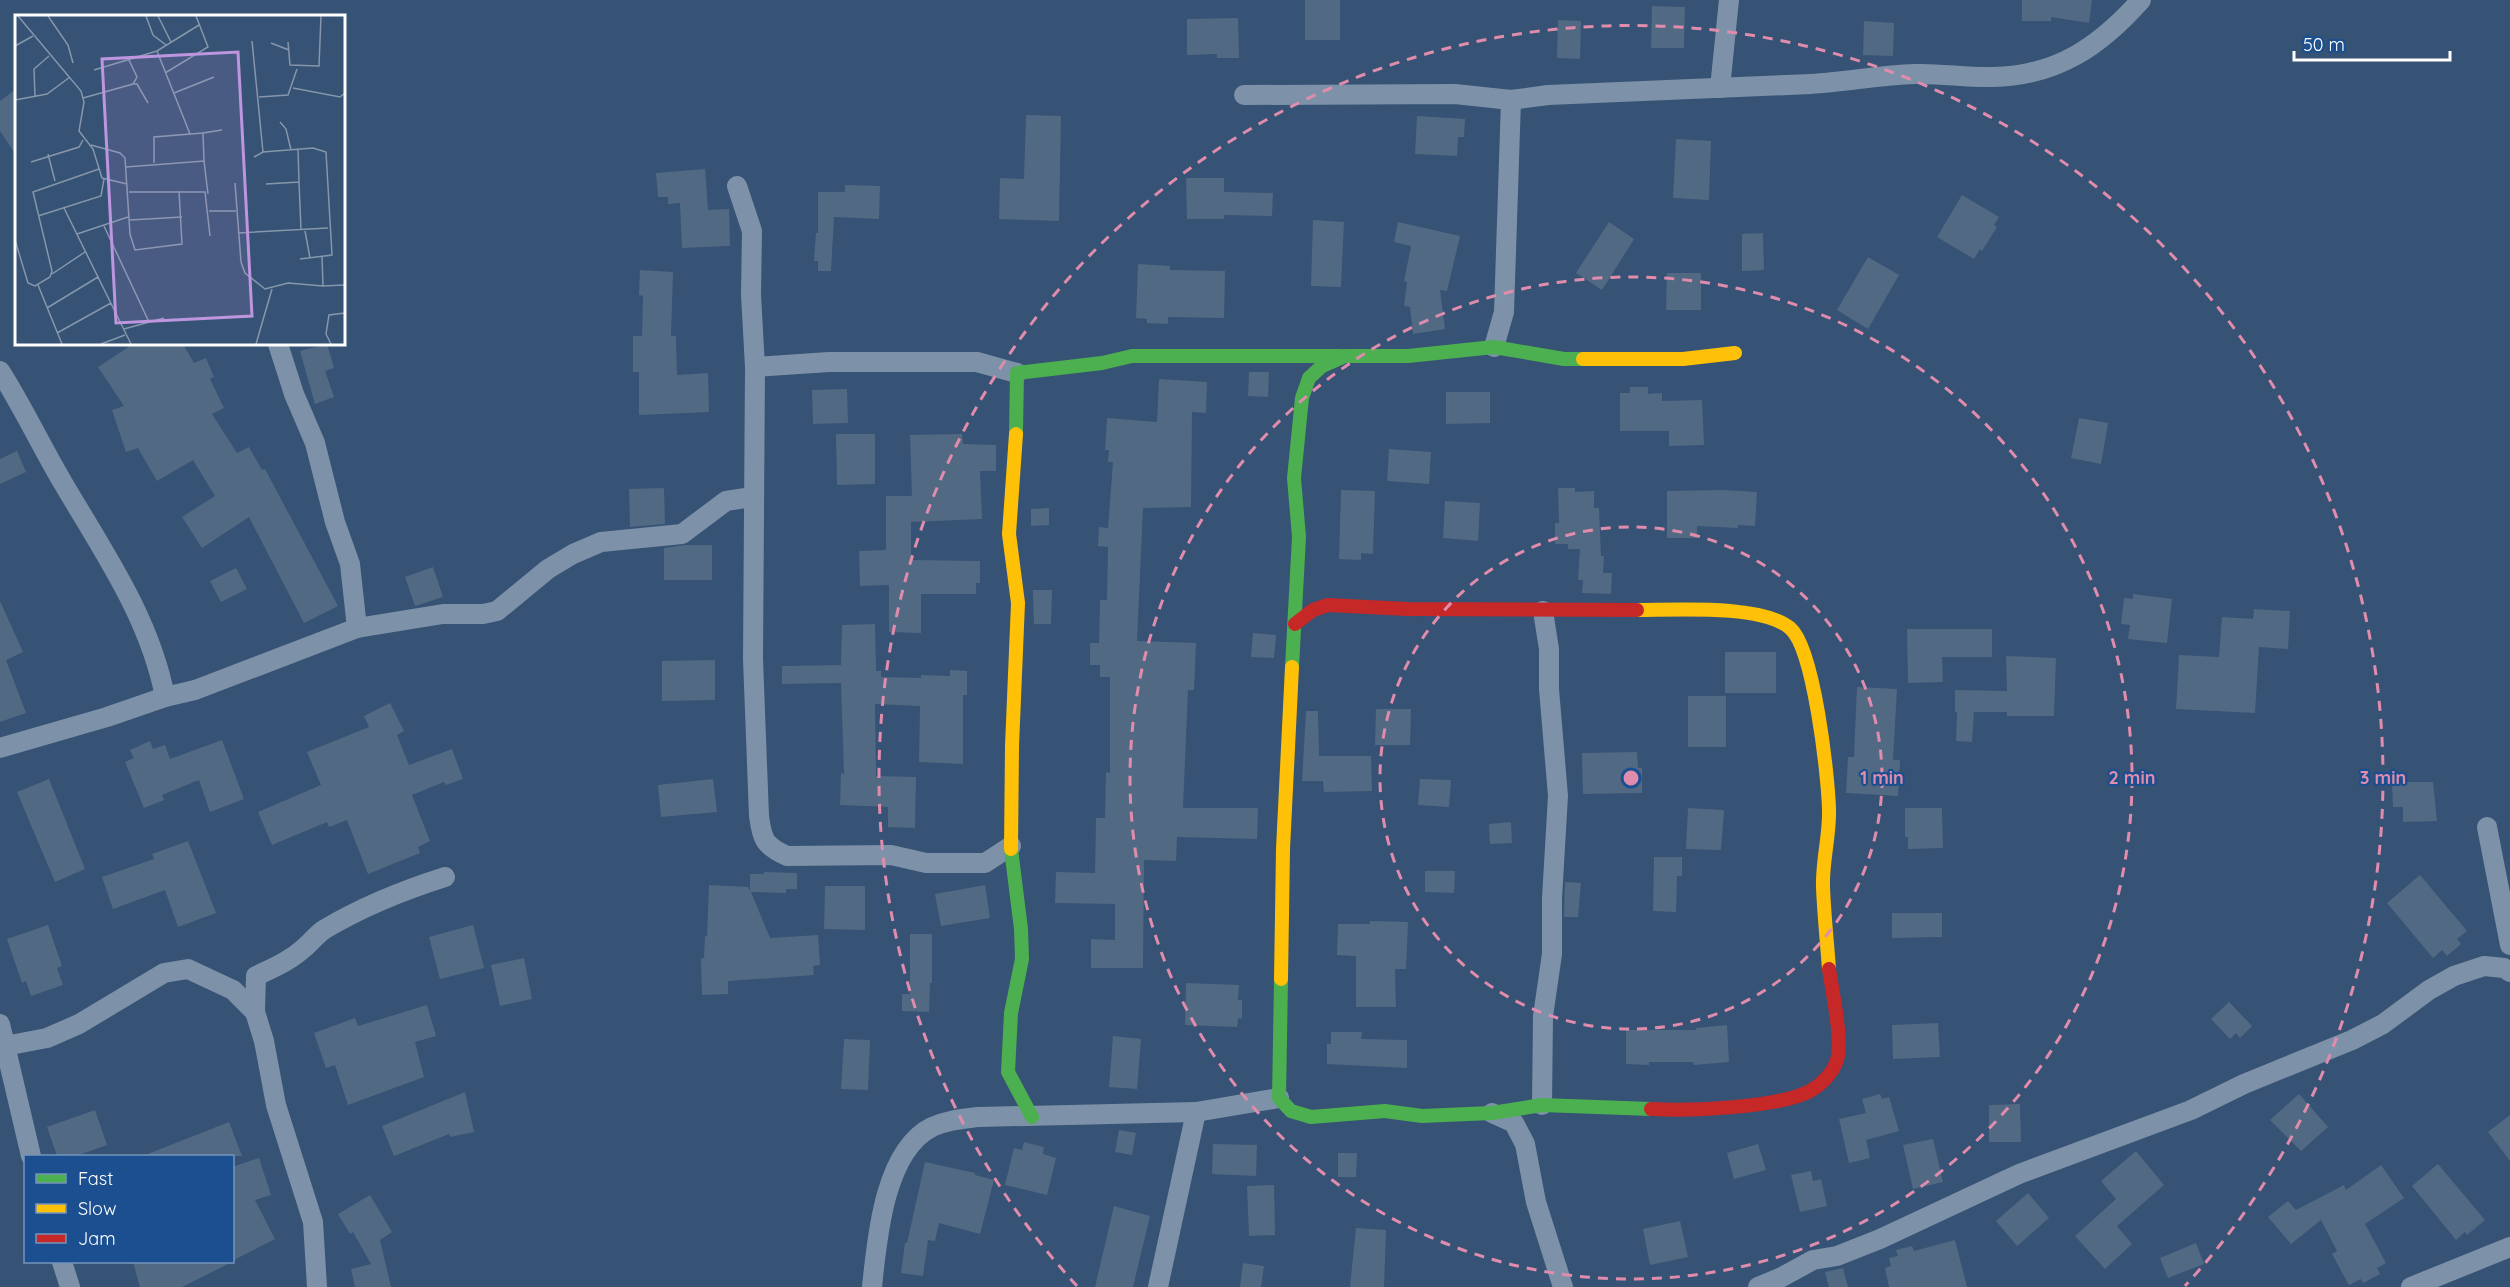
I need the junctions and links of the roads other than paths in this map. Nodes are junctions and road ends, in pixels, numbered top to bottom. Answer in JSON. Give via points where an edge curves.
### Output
{"nodes":[{"id":1,"x":1729,"y":0,"type":"edge"},
{"id":2,"x":2141,"y":0,"type":"edge"},
{"id":3,"x":1720,"y":88,"type":"junction"},
{"id":4,"x":1244,"y":95,"type":"dead end"},
{"id":5,"x":1511,"y":100,"type":"junction"},
{"id":6,"x":737,"y":186,"type":"dead end"},
{"id":7,"x":278,"y":345,"type":"edge"},
{"id":8,"x":1494,"y":347,"type":"junction"},
{"id":9,"x":1735,"y":353,"type":"dead end"},
{"id":10,"x":1346,"y":356,"type":"junction"},
{"id":11,"x":754,"y":367,"type":"junction"},
{"id":12,"x":0,"y":371,"type":"edge"},
{"id":13,"x":1017,"y":373,"type":"junction"},
{"id":14,"x":752,"y":497,"type":"junction"},
{"id":15,"x":1543,"y":611,"type":"junction"},
{"id":16,"x":1295,"y":624,"type":"junction"},
{"id":17,"x":357,"y":628,"type":"junction"},
{"id":18,"x":165,"y":697,"type":"junction"},
{"id":19,"x":0,"y":748,"type":"edge"},
{"id":20,"x":2487,"y":827,"type":"dead end"},
{"id":21,"x":1011,"y":846,"type":"junction"},
{"id":22,"x":445,"y":877,"type":"dead end"},
{"id":23,"x":2510,"y":945,"type":"edge"},
{"id":24,"x":2510,"y":972,"type":"edge"},
{"id":25,"x":255,"y":1012,"type":"junction"},
{"id":26,"x":0,"y":1024,"type":"edge"},
{"id":27,"x":5,"y":1046,"type":"junction"},
{"id":28,"x":1279,"y":1098,"type":"junction"},
{"id":29,"x":1542,"y":1105,"type":"junction"},
{"id":30,"x":1196,"y":1112,"type":"junction"},
{"id":31,"x":1492,"y":1113,"type":"junction"},
{"id":32,"x":1032,"y":1117,"type":"junction"},
{"id":33,"x":31,"y":1155,"type":"edge"},
{"id":34,"x":2510,"y":1246,"type":"edge"},
{"id":35,"x":62,"y":1263,"type":"edge"},
{"id":36,"x":70,"y":1287,"type":"edge"},
{"id":37,"x":317,"y":1287,"type":"edge"},
{"id":38,"x":872,"y":1287,"type":"edge"},
{"id":39,"x":1158,"y":1287,"type":"edge"},
{"id":40,"x":1563,"y":1287,"type":"edge"},
{"id":41,"x":1758,"y":1287,"type":"edge"},
{"id":42,"x":2411,"y":1287,"type":"edge"}],
"edges":[{"from":1,"to":3,"type":"street"},
{"from":2,"to":3,"type":"street","via":[[2080,55],[2015,76],[1892,74],[1846,82]]},
{"from":3,"to":5,"type":"street"},
{"from":4,"to":5,"type":"street","via":[[1455,94]]},
{"from":5,"to":8,"type":"street","via":[[1504,312]]},
{"from":6,"to":11,"type":"street","via":[[752,231]]},
{"from":7,"to":17,"type":"street","via":[[315,443],[350,564]]},
{"from":8,"to":9,"type":"street","via":[[1564,359],[1683,359]]},
{"from":8,"to":10,"type":"street","via":[[1408,356]]},
{"from":10,"to":13,"type":"street","via":[[1132,356]]},
{"from":10,"to":16,"type":"street","via":[[1322,366],[1309,378],[1302,398],[1294,478],[1299,537]]},
{"from":11,"to":13,"type":"street","via":[[976,362]]},
{"from":11,"to":14,"type":"street","via":[[756,437]]},
{"from":12,"to":18,"type":"street","via":[[101,543],[159,663]]},
{"from":13,"to":21,"type":"street","via":[[1009,534],[1018,603]]},
{"from":14,"to":17,"type":"street","via":[[726,501],[682,534],[601,542],[573,554],[497,611],[443,614]]},
{"from":14,"to":21,"type":"street","via":[[756,758],[764,840],[787,856],[891,855],[926,863],[985,863]]},
{"from":15,"to":16,"type":"street","via":[[1328,605],[1313,610]]},
{"from":15,"to":29,"type":"street","via":[[1558,796],[1552,954],[1543,1016]]},
{"from":15,"to":29,"type":"street","via":[[1724,610],[1769,618],[1790,628],[1809,670],[1824,754],[1829,827],[1823,884],[1838,1044],[1837,1060],[1823,1083],[1783,1100],[1674,1110]]},
{"from":16,"to":28,"type":"street","via":[[1283,849]]},
{"from":17,"to":18,"type":"street","via":[[195,690]]},
{"from":18,"to":19,"type":"street"},
{"from":20,"to":23,"type":"street"},
{"from":21,"to":32,"type":"street","via":[[1022,959],[1011,1014],[1008,1072]]},
{"from":22,"to":25,"type":"street","via":[[402,891],[339,922],[281,965],[256,976]]},
{"from":24,"to":41,"type":"street","via":[[2484,966],[2454,976],[2352,1040],[2191,1110],[2019,1174],[1880,1239],[1837,1256],[1813,1260]]},
{"from":25,"to":27,"type":"street","via":[[233,990],[188,969],[164,973],[79,1024],[47,1038]]},
{"from":25,"to":37,"type":"street","via":[[276,1105],[313,1222]]},
{"from":26,"to":27,"type":"street"},
{"from":27,"to":33,"type":"street"},
{"from":28,"to":30,"type":"street"},
{"from":28,"to":31,"type":"street","via":[[1291,1111],[1311,1117],[1385,1111],[1422,1116]]},
{"from":29,"to":31,"type":"street"},
{"from":30,"to":32,"type":"street"},
{"from":30,"to":39,"type":"street"},
{"from":31,"to":40,"type":"street","via":[[1514,1123],[1525,1144],[1536,1202]]},
{"from":32,"to":38,"type":"street","via":[[950,1120],[931,1127],[909,1145],[888,1191]]},
{"from":34,"to":42,"type":"street"},
{"from":35,"to":36,"type":"street"}]}
